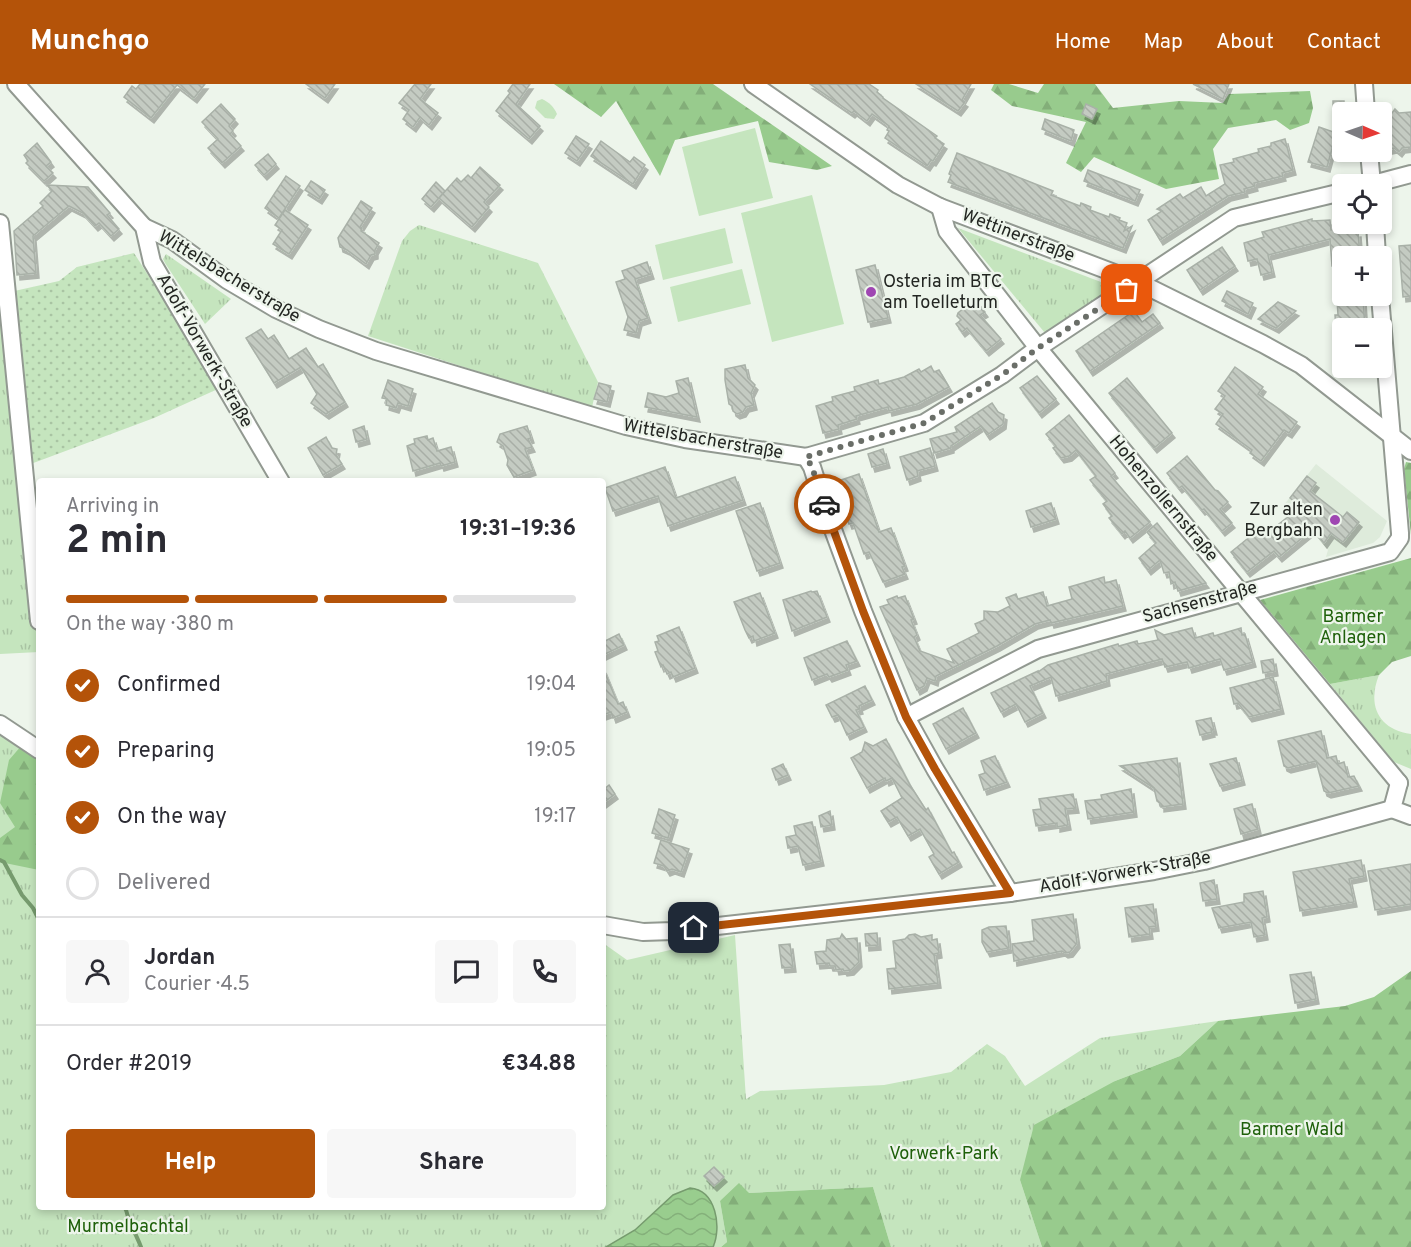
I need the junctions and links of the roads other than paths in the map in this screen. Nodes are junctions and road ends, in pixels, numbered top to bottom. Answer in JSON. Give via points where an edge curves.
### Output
{"nodes":[{"id":1,"x":16,"y":84,"type":"edge"},
{"id":2,"x":753,"y":84,"type":"edge"},
{"id":3,"x":1364,"y":84,"type":"edge"},
{"id":4,"x":1365,"y":102,"type":"edge"},
{"id":5,"x":1411,"y":174,"type":"edge"},
{"id":6,"x":1392,"y":179,"type":"edge"},
{"id":7,"x":1332,"y":194,"type":"edge"},
{"id":8,"x":940,"y":207,"type":"junction"},
{"id":9,"x":0,"y":224,"type":"edge"},
{"id":10,"x":144,"y":227,"type":"junction"},
{"id":11,"x":1138,"y":282,"type":"junction"},
{"id":12,"x":1381,"y":306,"type":"edge"},
{"id":13,"x":1038,"y":348,"type":"junction"},
{"id":14,"x":1391,"y":435,"type":"junction"},
{"id":15,"x":1411,"y":451,"type":"edge"},
{"id":16,"x":806,"y":457,"type":"junction"},
{"id":17,"x":279,"y":478,"type":"edge"},
{"id":18,"x":36,"y":590,"type":"edge"},
{"id":19,"x":1241,"y":592,"type":"junction"},
{"id":20,"x":906,"y":717,"type":"junction"},
{"id":21,"x":0,"y":724,"type":"edge"},
{"id":22,"x":36,"y":748,"type":"edge"},
{"id":23,"x":1405,"y":785,"type":"edge"},
{"id":24,"x":1392,"y":809,"type":"junction"},
{"id":25,"x":1411,"y":816,"type":"edge"},
{"id":26,"x":1010,"y":893,"type":"junction"},
{"id":27,"x":606,"y":926,"type":"edge"}],
"edges":[{"from":1,"to":10,"type":"street","name":"Adolf-Vorwerk-Straße"},
{"from":2,"to":8,"type":"street","name":"Wettinerstraße","via":[[898,185]]},
{"from":3,"to":4,"type":"street"},
{"from":5,"to":6,"type":"street"},
{"from":7,"to":11,"type":"street","name":"Wittelsbacherstraße","via":[[1234,218]]},
{"from":8,"to":11,"type":"street","name":"Wettinerstraße"},
{"from":8,"to":13,"type":"street","name":"Hohenzollernstraße","via":[[947,231]]},
{"from":9,"to":18,"type":"street"},
{"from":10,"to":16,"type":"street","name":"Wittelsbacherstraße","via":[[172,240],[276,309],[376,351],[626,426]]},
{"from":10,"to":17,"type":"street","name":"Adolf-Vorwerk-Straße","via":[[152,262]]},
{"from":11,"to":13,"type":"street","name":"Wittelsbacherstraße"},
{"from":11,"to":14,"type":"street","name":"Wettinerstraße","via":[[1301,365]]},
{"from":12,"to":14,"type":"street","name":"Sachsenstraße"},
{"from":13,"to":16,"type":"street","name":"Wittelsbacherstraße","via":[[924,423]]},
{"from":13,"to":19,"type":"street","name":"Hohenzollernstraße"},
{"from":14,"to":15,"type":"street","name":"Wettinerstraße"},
{"from":14,"to":19,"type":"street","name":"Sachsenstraße","via":[[1400,538],[1390,552]]},
{"from":16,"to":20,"type":"street"},
{"from":19,"to":20,"type":"street","name":"Sachsenstraße","via":[[1038,649]]},
{"from":19,"to":23,"type":"street","name":"Hohenzollernstraße"},
{"from":20,"to":26,"type":"street"},
{"from":21,"to":22,"type":"street"},
{"from":23,"to":24,"type":"street"},
{"from":24,"to":25,"type":"street"},
{"from":24,"to":26,"type":"street","name":"Adolf-Vorwerk-Straße","via":[[1204,861]]},
{"from":26,"to":27,"type":"street","name":"Adolf-Vorwerk-Straße","via":[[673,931],[643,932]]}]}
